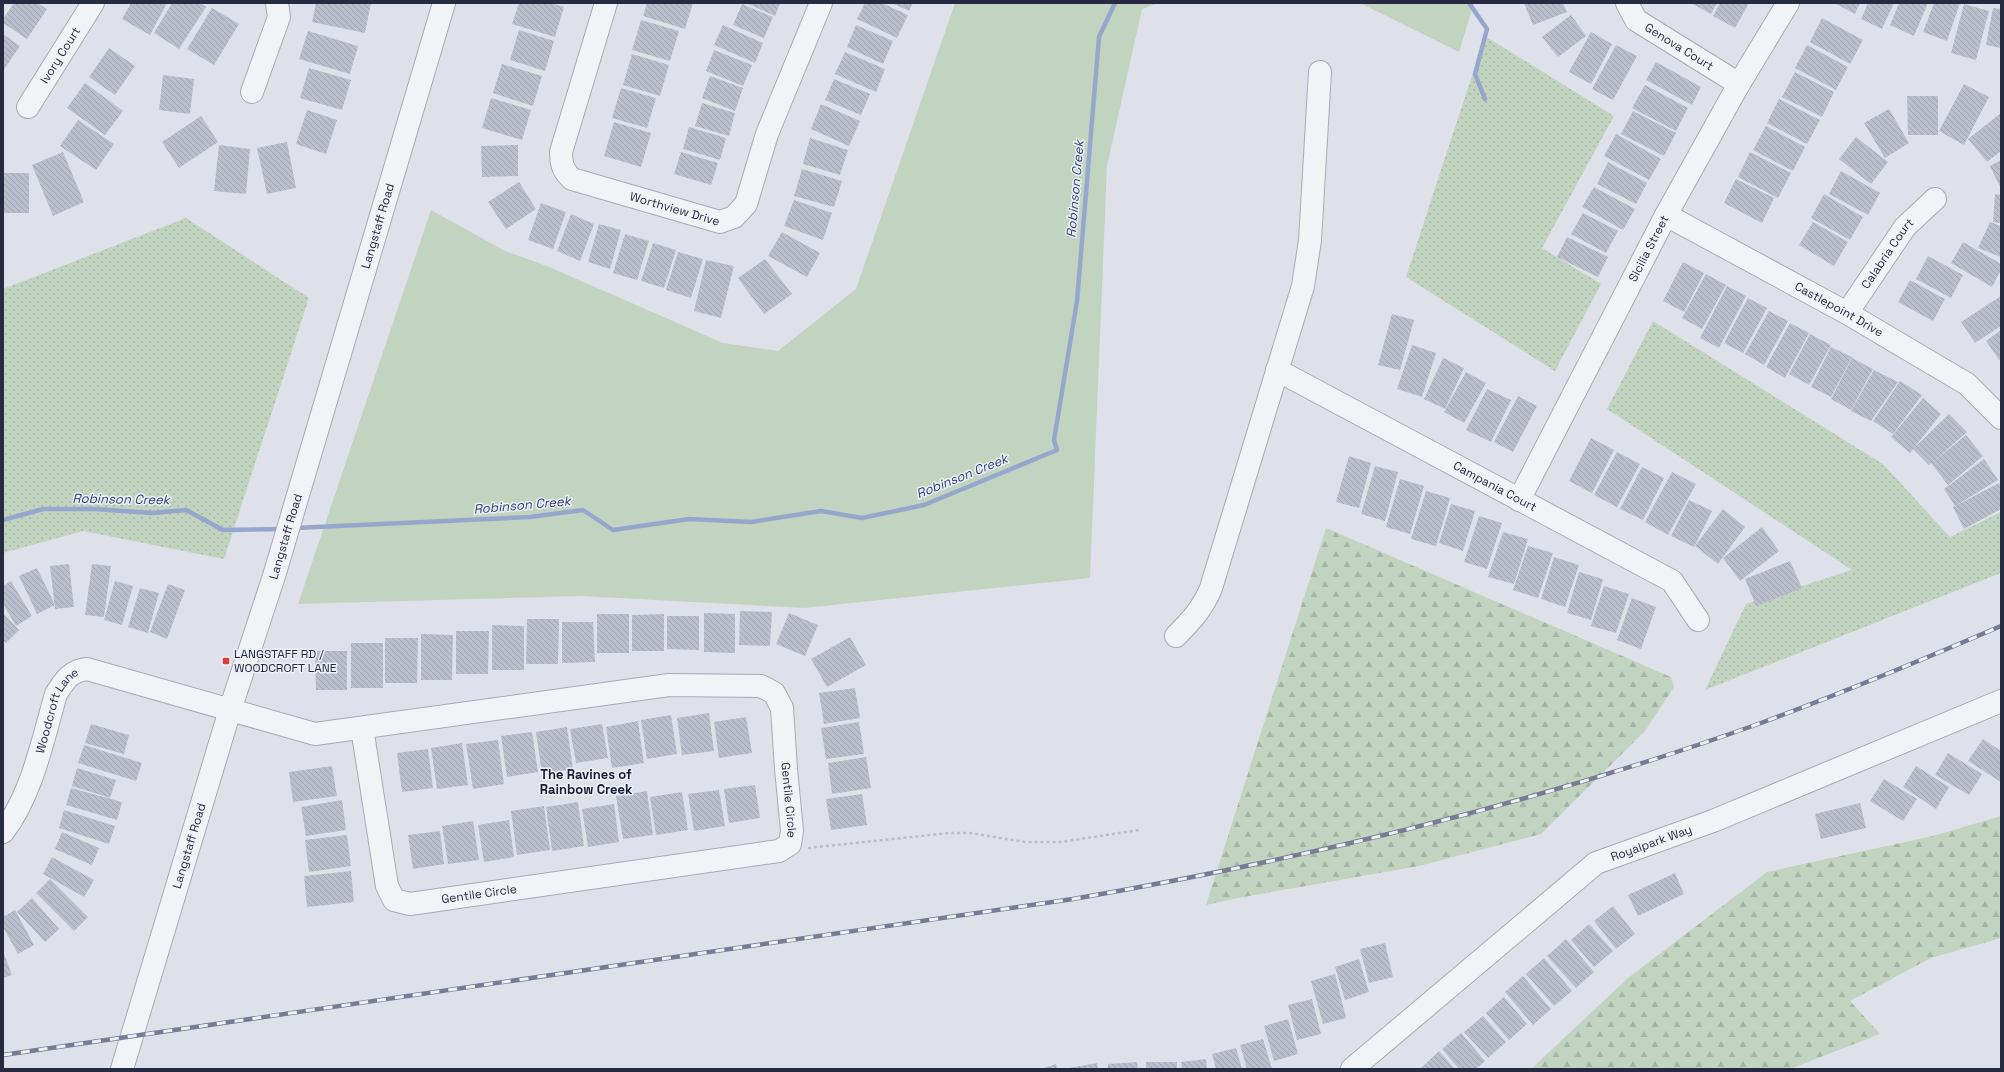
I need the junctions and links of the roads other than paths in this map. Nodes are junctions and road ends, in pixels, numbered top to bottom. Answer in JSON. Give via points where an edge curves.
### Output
{"nodes":[{"id":1,"x":93,"y":3,"type":"edge"},
{"id":2,"x":277,"y":3,"type":"edge"},
{"id":3,"x":444,"y":3,"type":"edge"},
{"id":4,"x":606,"y":3,"type":"edge"},
{"id":5,"x":821,"y":3,"type":"edge"},
{"id":6,"x":1627,"y":3,"type":"edge"},
{"id":7,"x":1788,"y":3,"type":"edge"},
{"id":8,"x":1320,"y":72,"type":"dead end"},
{"id":9,"x":1739,"y":84,"type":"junction"},
{"id":10,"x":252,"y":92,"type":"dead end"},
{"id":11,"x":28,"y":107,"type":"dead end"},
{"id":12,"x":1935,"y":198,"type":"dead end"},
{"id":13,"x":1666,"y":215,"type":"junction"},
{"id":14,"x":1848,"y":313,"type":"junction"},
{"id":15,"x":1276,"y":370,"type":"junction"},
{"id":16,"x":2001,"y":418,"type":"edge"},
{"id":17,"x":1519,"y":500,"type":"junction"},
{"id":18,"x":1698,"y":620,"type":"dead end"},
{"id":19,"x":1176,"y":636,"type":"dead end"},
{"id":20,"x":2001,"y":701,"type":"edge"},
{"id":21,"x":230,"y":710,"type":"junction"},
{"id":22,"x":362,"y":728,"type":"junction"},
{"id":23,"x":3,"y":832,"type":"edge"},
{"id":24,"x":122,"y":1069,"type":"edge"},
{"id":25,"x":1352,"y":1069,"type":"edge"}],
"edges":[{"from":1,"to":11,"type":"street","name":"Ivory Court"},
{"from":2,"to":10,"type":"street","via":[[279,17]]},
{"from":3,"to":21,"type":"street","name":"Langstaff Road","via":[[274,576]]},
{"from":4,"to":5,"type":"street","name":"Worthview Drive","via":[[561,152],[564,173],[572,179],[720,222],[734,217],[746,204],[767,134]]},
{"from":6,"to":9,"type":"street","name":"Genova Court","via":[[1636,20]]},
{"from":7,"to":9,"type":"street","name":"Sicilia Street"},
{"from":8,"to":15,"type":"street","via":[[1310,240],[1303,286]]},
{"from":9,"to":13,"type":"street","name":"Sicilia Street"},
{"from":12,"to":14,"type":"street","name":"Calabria Court","via":[[1905,227]]},
{"from":13,"to":14,"type":"street","name":"Castlepoint Drive"},
{"from":13,"to":17,"type":"street","name":"Sicilia Street"},
{"from":14,"to":16,"type":"street","name":"Castlepoint Drive","via":[[1967,384]]},
{"from":15,"to":17,"type":"street","name":"Campania Court"},
{"from":15,"to":19,"type":"street","via":[[1211,588],[1204,604]]},
{"from":17,"to":18,"type":"street","name":"Campania Court","via":[[1672,581]]},
{"from":20,"to":25,"type":"street","name":"Royalpark Way","via":[[1713,821],[1596,863]]},
{"from":21,"to":22,"type":"street","name":"Gentile Circle","via":[[315,734]]},
{"from":21,"to":23,"type":"street","name":"Woodcroft Lane","via":[[96,670],[77,670],[65,680],[56,694],[26,790],[13,819]]},
{"from":21,"to":24,"type":"street","name":"Langstaff Road"},
{"from":22,"to":22,"type":"street","name":"Gentile Circle","via":[[387,886],[394,900],[410,904],[779,851],[790,844],[792,831],[782,708],[774,693],[761,686],[669,685]]}]}
